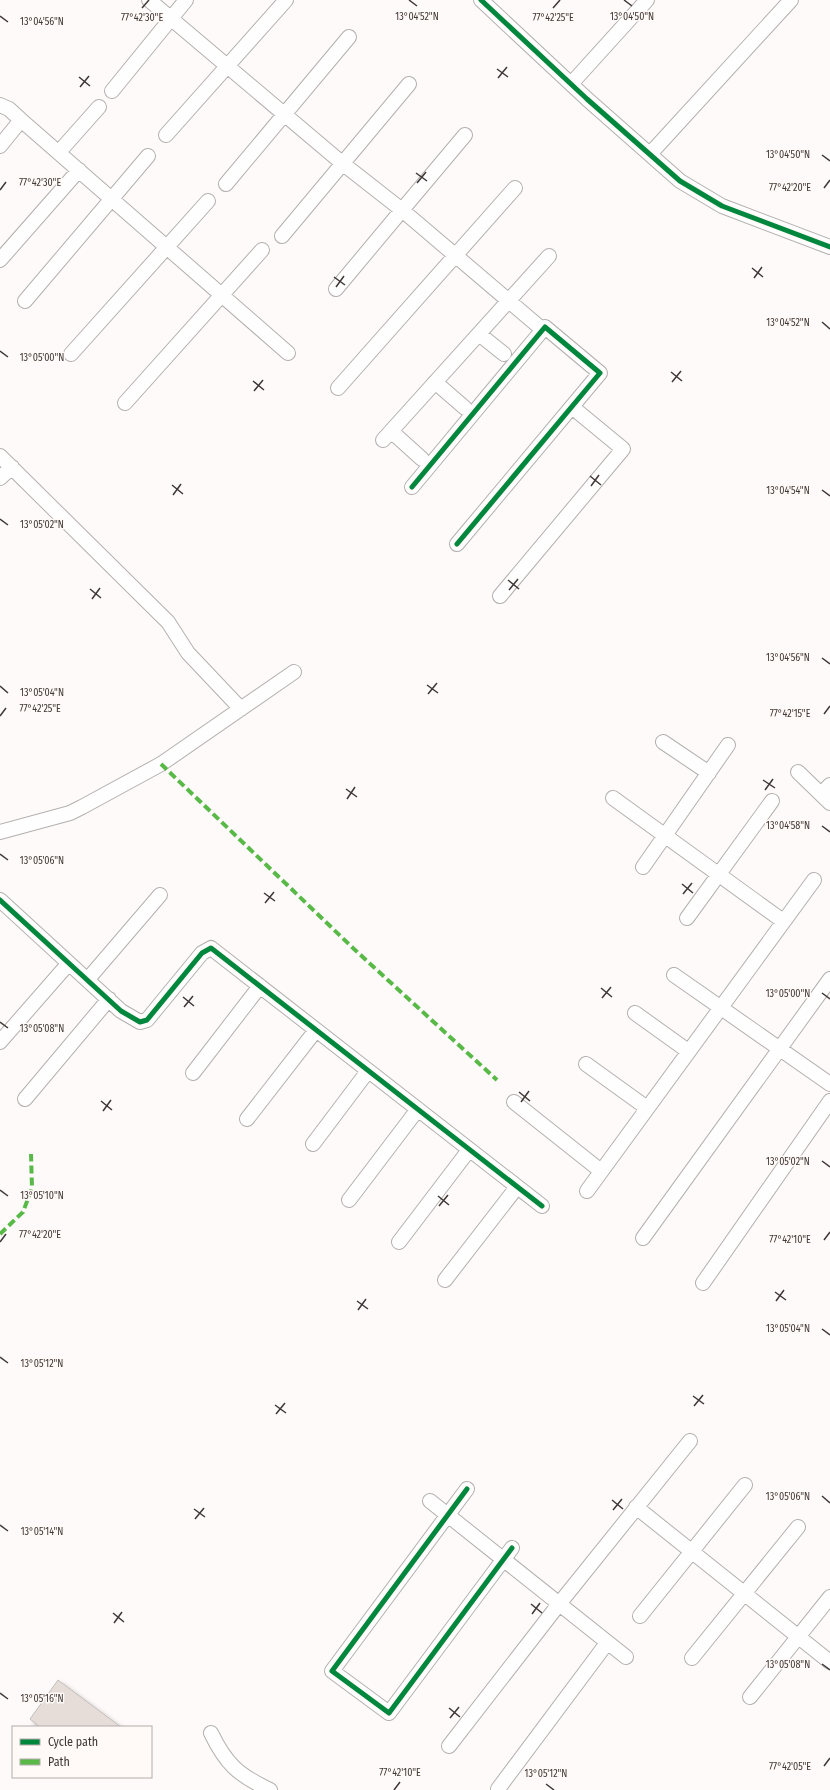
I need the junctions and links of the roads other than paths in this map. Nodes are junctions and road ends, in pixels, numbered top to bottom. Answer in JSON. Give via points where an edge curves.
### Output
{"nodes":[{"id":1,"x":149,"y":0,"type":"edge"},
{"id":2,"x":186,"y":0,"type":"edge"},
{"id":3,"x":286,"y":0,"type":"edge"},
{"id":4,"x":481,"y":0,"type":"edge"},
{"id":5,"x":647,"y":0,"type":"edge"},
{"id":6,"x":791,"y":0,"type":"edge"},
{"id":7,"x":171,"y":19,"type":"junction"},
{"id":8,"x":349,"y":37,"type":"dead end"},
{"id":9,"x":227,"y":66,"type":"junction"},
{"id":10,"x":409,"y":84,"type":"dead end"},
{"id":11,"x":571,"y":84,"type":"junction"},
{"id":12,"x":112,"y":91,"type":"dead end"},
{"id":13,"x":0,"y":105,"type":"edge"},
{"id":14,"x":99,"y":107,"type":"dead end"},
{"id":15,"x":285,"y":115,"type":"junction"},
{"id":16,"x":21,"y":120,"type":"junction"},
{"id":17,"x":465,"y":134,"type":"dead end"},
{"id":18,"x":166,"y":135,"type":"dead end"},
{"id":19,"x":0,"y":146,"type":"edge"},
{"id":20,"x":59,"y":152,"type":"junction"},
{"id":21,"x":650,"y":154,"type":"junction"},
{"id":22,"x":148,"y":156,"type":"dead end"},
{"id":23,"x":342,"y":163,"type":"junction"},
{"id":24,"x":79,"y":170,"type":"junction"},
{"id":25,"x":226,"y":184,"type":"dead end"},
{"id":26,"x":515,"y":188,"type":"dead end"},
{"id":27,"x":113,"y":200,"type":"junction"},
{"id":28,"x":208,"y":201,"type":"dead end"},
{"id":29,"x":402,"y":210,"type":"junction"},
{"id":30,"x":282,"y":236,"type":"dead end"},
{"id":31,"x":167,"y":247,"type":"junction"},
{"id":32,"x":830,"y":247,"type":"edge"},
{"id":33,"x":262,"y":250,"type":"dead end"},
{"id":34,"x":455,"y":256,"type":"junction"},
{"id":35,"x":549,"y":256,"type":"dead end"},
{"id":36,"x":0,"y":260,"type":"edge"},
{"id":37,"x":336,"y":289,"type":"dead end"},
{"id":38,"x":221,"y":294,"type":"junction"},
{"id":39,"x":25,"y":301,"type":"dead end"},
{"id":40,"x":508,"y":301,"type":"junction"},
{"id":41,"x":543,"y":330,"type":"junction"},
{"id":42,"x":479,"y":334,"type":"junction"},
{"id":43,"x":288,"y":353,"type":"dead end"},
{"id":44,"x":71,"y":354,"type":"dead end"},
{"id":45,"x":504,"y":354,"type":"dead end"},
{"id":46,"x":435,"y":382,"type":"junction"},
{"id":47,"x":338,"y":388,"type":"dead end"},
{"id":48,"x":125,"y":403,"type":"dead end"},
{"id":49,"x":572,"y":407,"type":"junction"},
{"id":50,"x":465,"y":408,"type":"dead end"},
{"id":51,"x":0,"y":456,"type":"edge"},
{"id":52,"x":422,"y":459,"type":"dead end"},
{"id":53,"x":12,"y":467,"type":"junction"},
{"id":54,"x":0,"y":478,"type":"edge"},
{"id":55,"x":412,"y":487,"type":"dead end"},
{"id":56,"x":457,"y":544,"type":"dead end"},
{"id":57,"x":500,"y":596,"type":"dead end"},
{"id":58,"x":294,"y":672,"type":"dead end"},
{"id":59,"x":241,"y":709,"type":"junction"},
{"id":60,"x":663,"y":742,"type":"dead end"},
{"id":61,"x":728,"y":745,"type":"dead end"},
{"id":62,"x":798,"y":772,"type":"dead end"},
{"id":63,"x":708,"y":773,"type":"junction"},
{"id":64,"x":827,"y":794,"type":"edge"},
{"id":65,"x":613,"y":798,"type":"dead end"},
{"id":66,"x":772,"y":801,"type":"dead end"},
{"id":67,"x":0,"y":832,"type":"edge"},
{"id":68,"x":665,"y":836,"type":"junction"},
{"id":69,"x":644,"y":867,"type":"dead end"},
{"id":70,"x":719,"y":875,"type":"junction"},
{"id":71,"x":814,"y":880,"type":"dead end"},
{"id":72,"x":160,"y":895,"type":"dead end"},
{"id":73,"x":0,"y":900,"type":"edge"},
{"id":74,"x":687,"y":918,"type":"dead end"},
{"id":75,"x":784,"y":921,"type":"junction"},
{"id":76,"x":70,"y":963,"type":"junction"},
{"id":77,"x":674,"y":975,"type":"dead end"},
{"id":78,"x":88,"y":979,"type":"junction"},
{"id":79,"x":830,"y":979,"type":"edge"},
{"id":80,"x":260,"y":986,"type":"junction"},
{"id":81,"x":109,"y":999,"type":"junction"},
{"id":82,"x":720,"y":1007,"type":"junction"},
{"id":83,"x":634,"y":1013,"type":"dead end"},
{"id":84,"x":316,"y":1030,"type":"junction"},
{"id":85,"x":0,"y":1042,"type":"edge"},
{"id":86,"x":779,"y":1050,"type":"junction"},
{"id":87,"x":688,"y":1051,"type":"junction"},
{"id":88,"x":586,"y":1064,"type":"dead end"},
{"id":89,"x":368,"y":1071,"type":"junction"},
{"id":90,"x":193,"y":1073,"type":"dead end"},
{"id":91,"x":830,"y":1084,"type":"edge"},
{"id":92,"x":25,"y":1099,"type":"dead end"},
{"id":93,"x":830,"y":1101,"type":"edge"},
{"id":94,"x":514,"y":1102,"type":"dead end"},
{"id":95,"x":647,"y":1108,"type":"junction"},
{"id":96,"x":418,"y":1109,"type":"junction"},
{"id":97,"x":247,"y":1119,"type":"dead end"},
{"id":98,"x":313,"y":1144,"type":"dead end"},
{"id":99,"x":469,"y":1150,"type":"junction"},
{"id":100,"x":601,"y":1171,"type":"junction"},
{"id":101,"x":517,"y":1187,"type":"junction"},
{"id":102,"x":587,"y":1190,"type":"dead end"},
{"id":103,"x":349,"y":1200,"type":"dead end"},
{"id":104,"x":542,"y":1206,"type":"dead end"},
{"id":105,"x":643,"y":1238,"type":"dead end"},
{"id":106,"x":399,"y":1242,"type":"dead end"},
{"id":107,"x":445,"y":1280,"type":"dead end"},
{"id":108,"x":703,"y":1283,"type":"dead end"},
{"id":109,"x":690,"y":1441,"type":"dead end"},
{"id":110,"x":745,"y":1485,"type":"dead end"},
{"id":111,"x":467,"y":1489,"type":"dead end"},
{"id":112,"x":430,"y":1501,"type":"dead end"},
{"id":113,"x":636,"y":1507,"type":"junction"},
{"id":114,"x":448,"y":1516,"type":"junction"},
{"id":115,"x":798,"y":1528,"type":"dead end"},
{"id":116,"x":512,"y":1548,"type":"dead end"},
{"id":117,"x":691,"y":1552,"type":"junction"},
{"id":118,"x":504,"y":1560,"type":"junction"},
{"id":119,"x":744,"y":1594,"type":"junction"},
{"id":120,"x":830,"y":1597,"type":"edge"},
{"id":121,"x":559,"y":1604,"type":"junction"},
{"id":122,"x":640,"y":1616,"type":"dead end"},
{"id":123,"x":798,"y":1637,"type":"junction"},
{"id":124,"x":607,"y":1643,"type":"junction"},
{"id":125,"x":626,"y":1658,"type":"dead end"},
{"id":126,"x":692,"y":1658,"type":"dead end"},
{"id":127,"x":830,"y":1662,"type":"edge"},
{"id":128,"x":750,"y":1698,"type":"dead end"},
{"id":129,"x":210,"y":1733,"type":"dead end"},
{"id":130,"x":449,"y":1746,"type":"dead end"},
{"id":131,"x":498,"y":1788,"type":"dead end"},
{"id":132,"x":270,"y":1790,"type":"edge"}],
"edges":[{"from":1,"to":7,"type":"street"},
{"from":2,"to":7,"type":"street"},
{"from":3,"to":9,"type":"street"},
{"from":4,"to":11,"type":"street"},
{"from":5,"to":11,"type":"street"},
{"from":6,"to":21,"type":"street"},
{"from":7,"to":9,"type":"street"},
{"from":7,"to":12,"type":"street"},
{"from":8,"to":15,"type":"street"},
{"from":9,"to":15,"type":"street"},
{"from":9,"to":18,"type":"street"},
{"from":10,"to":23,"type":"street"},
{"from":11,"to":21,"type":"street"},
{"from":13,"to":16,"type":"street"},
{"from":14,"to":20,"type":"street"},
{"from":15,"to":23,"type":"street"},
{"from":15,"to":25,"type":"street"},
{"from":16,"to":19,"type":"street"},
{"from":16,"to":20,"type":"street"},
{"from":17,"to":29,"type":"street"},
{"from":20,"to":24,"type":"street"},
{"from":21,"to":32,"type":"street","via":[[680,181],[722,206]]},
{"from":22,"to":27,"type":"street"},
{"from":23,"to":29,"type":"street"},
{"from":23,"to":30,"type":"street"},
{"from":24,"to":27,"type":"street"},
{"from":24,"to":36,"type":"street"},
{"from":26,"to":34,"type":"street"},
{"from":27,"to":31,"type":"street"},
{"from":27,"to":39,"type":"street"},
{"from":28,"to":31,"type":"street"},
{"from":29,"to":34,"type":"street"},
{"from":29,"to":37,"type":"street"},
{"from":31,"to":38,"type":"street"},
{"from":31,"to":44,"type":"street"},
{"from":33,"to":38,"type":"street"},
{"from":34,"to":40,"type":"street"},
{"from":34,"to":47,"type":"street"},
{"from":35,"to":40,"type":"street"},
{"from":38,"to":43,"type":"street"},
{"from":38,"to":48,"type":"street"},
{"from":40,"to":41,"type":"street"},
{"from":40,"to":42,"type":"street"},
{"from":41,"to":49,"type":"street","via":[[545,328],[600,373]]},
{"from":41,"to":55,"type":"street"},
{"from":42,"to":45,"type":"street"},
{"from":42,"to":46,"type":"street"},
{"from":46,"to":50,"type":"street"},
{"from":46,"to":52,"type":"street","via":[[387,436]]},
{"from":49,"to":56,"type":"street"},
{"from":49,"to":57,"type":"street","via":[[623,450]]},
{"from":51,"to":53,"type":"street"},
{"from":53,"to":54,"type":"street"},
{"from":53,"to":59,"type":"street","via":[[168,622],[188,654]]},
{"from":58,"to":59,"type":"street"},
{"from":59,"to":67,"type":"street","via":[[161,764],[82,808],[70,814]]},
{"from":60,"to":63,"type":"street"},
{"from":61,"to":63,"type":"street"},
{"from":62,"to":64,"type":"street"},
{"from":63,"to":68,"type":"street"},
{"from":65,"to":68,"type":"street"},
{"from":66,"to":70,"type":"street"},
{"from":68,"to":69,"type":"street"},
{"from":68,"to":70,"type":"street"},
{"from":70,"to":74,"type":"street"},
{"from":70,"to":75,"type":"street"},
{"from":71,"to":75,"type":"street"},
{"from":72,"to":78,"type":"street"},
{"from":73,"to":76,"type":"street"},
{"from":75,"to":82,"type":"street"},
{"from":76,"to":78,"type":"street"},
{"from":76,"to":85,"type":"street"},
{"from":77,"to":82,"type":"street"},
{"from":78,"to":81,"type":"street"},
{"from":79,"to":86,"type":"street"},
{"from":80,"to":81,"type":"street","via":[[211,948],[202,954],[147,1020],[140,1022],[132,1018]]},
{"from":80,"to":84,"type":"street"},
{"from":80,"to":90,"type":"street"},
{"from":81,"to":92,"type":"street"},
{"from":82,"to":86,"type":"street"},
{"from":82,"to":87,"type":"street"},
{"from":83,"to":87,"type":"street"},
{"from":84,"to":89,"type":"street"},
{"from":84,"to":97,"type":"street"},
{"from":86,"to":91,"type":"street"},
{"from":86,"to":105,"type":"street"},
{"from":87,"to":95,"type":"street"},
{"from":88,"to":95,"type":"street"},
{"from":89,"to":96,"type":"street"},
{"from":89,"to":98,"type":"street"},
{"from":93,"to":108,"type":"street"},
{"from":94,"to":100,"type":"street"},
{"from":95,"to":100,"type":"street"},
{"from":96,"to":99,"type":"street"},
{"from":96,"to":103,"type":"street"},
{"from":99,"to":101,"type":"street"},
{"from":99,"to":106,"type":"street"},
{"from":100,"to":102,"type":"street"},
{"from":101,"to":104,"type":"street"},
{"from":101,"to":107,"type":"street"},
{"from":109,"to":113,"type":"street"},
{"from":110,"to":117,"type":"street"},
{"from":111,"to":114,"type":"street"},
{"from":112,"to":114,"type":"street"},
{"from":113,"to":117,"type":"street"},
{"from":113,"to":121,"type":"street"},
{"from":114,"to":118,"type":"street"},
{"from":114,"to":118,"type":"street","via":[[332,1670],[389,1714]]},
{"from":115,"to":119,"type":"street"},
{"from":116,"to":118,"type":"street"},
{"from":117,"to":119,"type":"street"},
{"from":117,"to":122,"type":"street"},
{"from":118,"to":121,"type":"street"},
{"from":119,"to":123,"type":"street"},
{"from":119,"to":126,"type":"street"},
{"from":120,"to":123,"type":"street"},
{"from":121,"to":124,"type":"street"},
{"from":121,"to":130,"type":"street"},
{"from":123,"to":127,"type":"street"},
{"from":123,"to":128,"type":"street"},
{"from":124,"to":125,"type":"street"},
{"from":124,"to":131,"type":"street"},
{"from":129,"to":132,"type":"street","via":[[221,1754],[235,1770]]}]}
